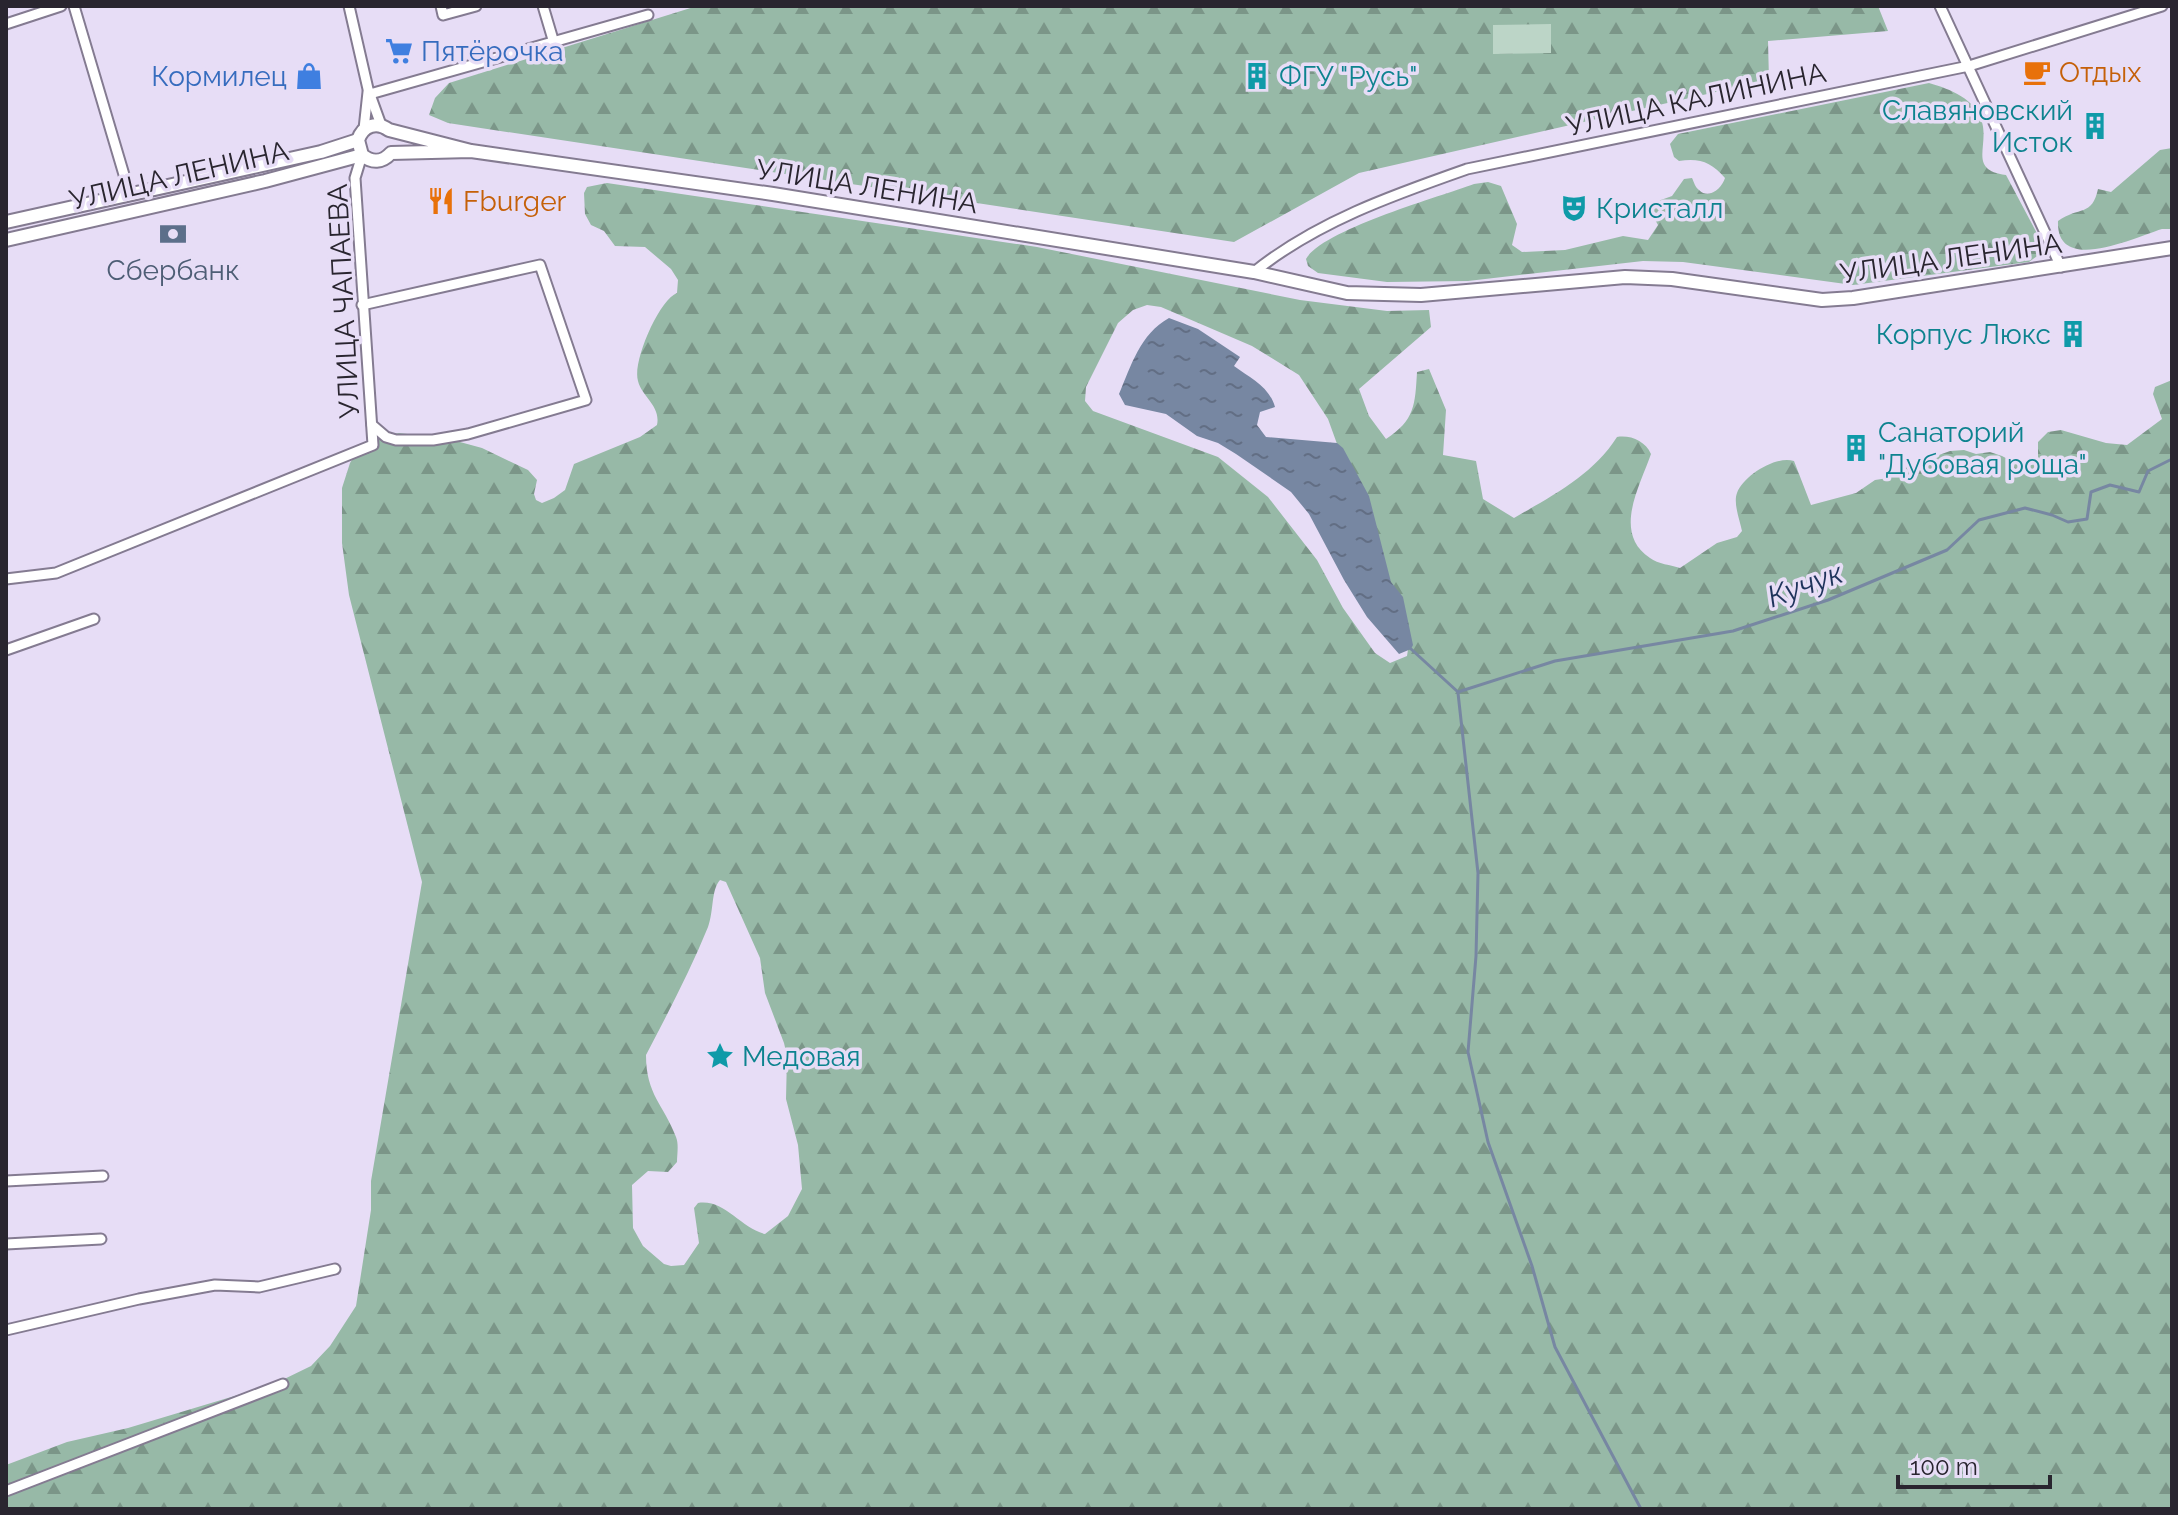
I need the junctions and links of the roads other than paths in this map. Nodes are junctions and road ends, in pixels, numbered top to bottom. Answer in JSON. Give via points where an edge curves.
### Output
{"nodes":[{"id":1,"x":61,"y":6,"type":"edge"},
{"id":2,"x":74,"y":6,"type":"edge"},
{"id":3,"x":349,"y":6,"type":"edge"},
{"id":4,"x":441,"y":6,"type":"edge"},
{"id":5,"x":476,"y":6,"type":"edge"},
{"id":6,"x":543,"y":6,"type":"edge"},
{"id":7,"x":638,"y":6,"type":"edge"},
{"id":8,"x":1940,"y":6,"type":"edge"},
{"id":9,"x":2162,"y":6,"type":"edge"},
{"id":10,"x":6,"y":12,"type":"edge"},
{"id":11,"x":8,"y":23,"type":"edge"},
{"id":12,"x":554,"y":43,"type":"junction"},
{"id":13,"x":1969,"y":66,"type":"junction"},
{"id":14,"x":369,"y":91,"type":"junction"},
{"id":15,"x":385,"y":128,"type":"junction"},
{"id":16,"x":361,"y":135,"type":"junction"},
{"id":17,"x":471,"y":151,"type":"junction"},
{"id":18,"x":391,"y":153,"type":"junction"},
{"id":19,"x":362,"y":155,"type":"junction"},
{"id":20,"x":130,"y":195,"type":"junction"},
{"id":21,"x":6,"y":222,"type":"edge"},
{"id":22,"x":6,"y":240,"type":"edge"},
{"id":23,"x":2172,"y":248,"type":"edge"},
{"id":24,"x":2061,"y":267,"type":"junction"},
{"id":25,"x":1254,"y":272,"type":"junction"},
{"id":26,"x":362,"y":305,"type":"junction"},
{"id":27,"x":372,"y":425,"type":"junction"},
{"id":28,"x":6,"y":579,"type":"edge"},
{"id":29,"x":94,"y":619,"type":"dead end"},
{"id":30,"x":6,"y":650,"type":"edge"},
{"id":31,"x":103,"y":1176,"type":"dead end"},
{"id":32,"x":6,"y":1181,"type":"edge"},
{"id":33,"x":101,"y":1239,"type":"dead end"},
{"id":34,"x":6,"y":1244,"type":"edge"},
{"id":35,"x":335,"y":1269,"type":"dead end"},
{"id":36,"x":6,"y":1330,"type":"edge"},
{"id":37,"x":283,"y":1384,"type":"dead end"},
{"id":38,"x":6,"y":1491,"type":"edge"}],
"edges":[{"from":1,"to":11,"type":"street"},
{"from":2,"to":20,"type":"street"},
{"from":3,"to":14,"type":"street"},
{"from":4,"to":5,"type":"street","via":[[443,15]]},
{"from":6,"to":12,"type":"street"},
{"from":7,"to":12,"type":"street","via":[[645,16]]},
{"from":8,"to":13,"type":"street"},
{"from":9,"to":13,"type":"street","name":"УЛИЦА КАЛИНИНА"},
{"from":10,"to":11,"type":"street"},
{"from":12,"to":14,"type":"street"},
{"from":13,"to":24,"type":"street"},
{"from":13,"to":25,"type":"street","name":"УЛИЦА КАЛИНИНА","via":[[1780,99],[1467,169],[1321,228]]},
{"from":14,"to":15,"type":"street"},
{"from":14,"to":16,"type":"street"},
{"from":15,"to":16,"type":"main road","name":"УЛИЦА ЛЕНИНА"},
{"from":15,"to":17,"type":"main road","name":"УЛИЦА ЛЕНИНА"},
{"from":15,"to":18,"type":"main road","via":[[394,144]]},
{"from":16,"to":19,"type":"main road"},
{"from":16,"to":20,"type":"main road","name":"УЛИЦА ЛЕНИНА","via":[[321,152]]},
{"from":17,"to":18,"type":"main road","name":"УЛИЦА ЛЕНИНА"},
{"from":17,"to":25,"type":"main road","name":"УЛИЦА ЛЕНИНА"},
{"from":18,"to":19,"type":"main road","name":"УЛИЦА ЛЕНИНА","via":[[377,161]]},
{"from":19,"to":22,"type":"main road","name":"УЛИЦА ЛЕНИНА"},
{"from":19,"to":26,"type":"street","name":"УЛИЦА ЧАПАЕВА","via":[[355,178]]},
{"from":20,"to":21,"type":"main road","name":"УЛИЦА ЛЕНИНА"},
{"from":23,"to":24,"type":"main road","name":"УЛИЦА ЛЕНИНА"},
{"from":24,"to":25,"type":"main road","name":"УЛИЦА ЛЕНИНА","via":[[1822,300],[1625,277],[1382,296]]},
{"from":26,"to":27,"type":"street","name":"УЛИЦА ЧАПАЕВА"},
{"from":26,"to":27,"type":"street","via":[[540,265],[586,400],[433,440],[396,440]]},
{"from":27,"to":28,"type":"street","name":"УЛИЦА ЧАПАЕВА","via":[[373,445],[56,573]]},
{"from":29,"to":30,"type":"street"},
{"from":31,"to":32,"type":"street"},
{"from":33,"to":34,"type":"street"},
{"from":35,"to":36,"type":"street","via":[[259,1287],[215,1285],[139,1299]]},
{"from":37,"to":38,"type":"street"}]}
